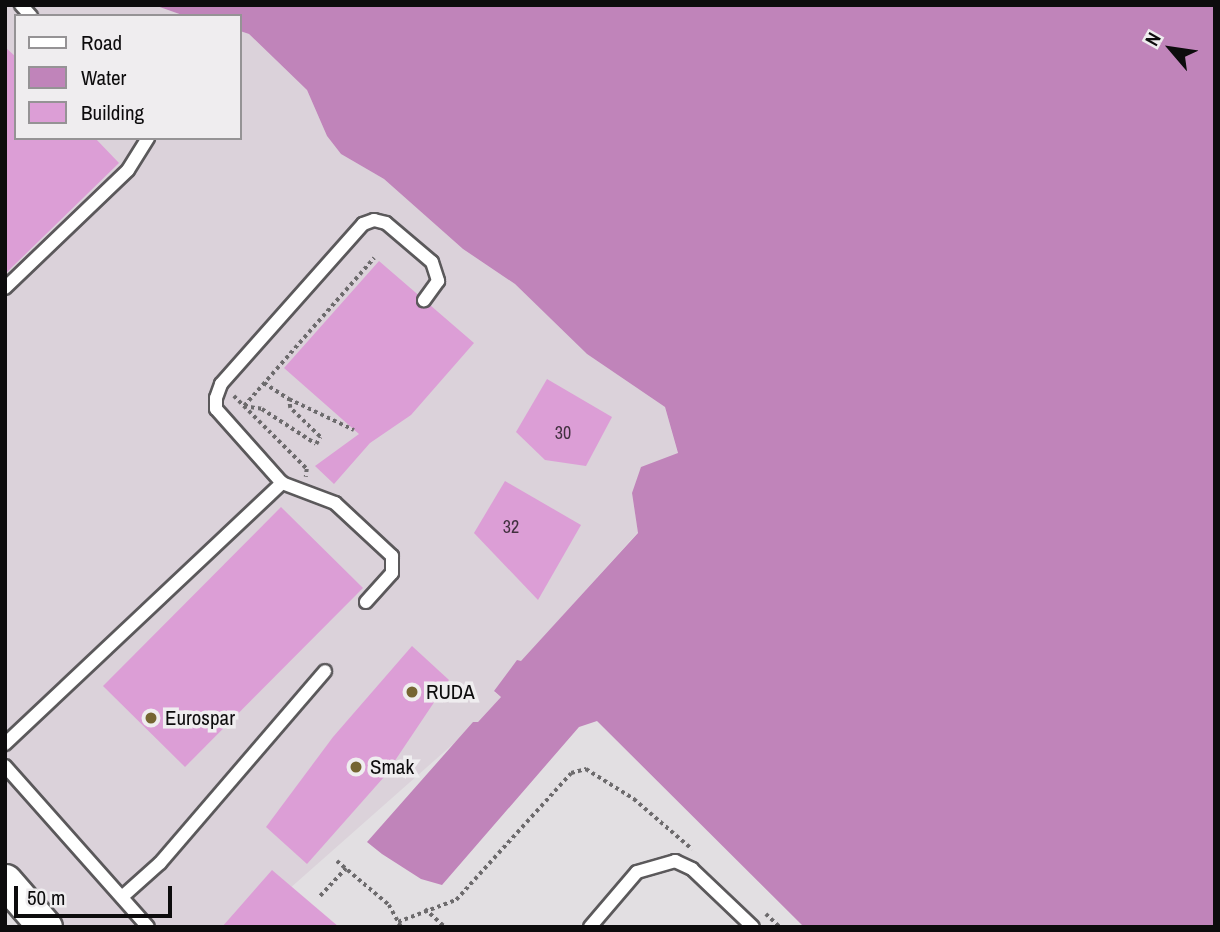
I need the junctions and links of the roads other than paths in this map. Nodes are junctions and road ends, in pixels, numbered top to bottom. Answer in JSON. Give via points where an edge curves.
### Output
{"nodes":[{"id":1,"x":147,"y":140,"type":"edge"},
{"id":2,"x":5,"y":288,"type":"edge"},
{"id":3,"x":424,"y":300,"type":"dead end"},
{"id":4,"x":282,"y":483,"type":"junction"},
{"id":5,"x":366,"y":602,"type":"dead end"},
{"id":6,"x":325,"y":671,"type":"dead end"},
{"id":7,"x":5,"y":744,"type":"edge"},
{"id":8,"x":5,"y":766,"type":"edge"},
{"id":9,"x":5,"y":881,"type":"edge"},
{"id":10,"x":121,"y":897,"type":"junction"},
{"id":11,"x":45,"y":927,"type":"edge"},
{"id":12,"x":148,"y":927,"type":"edge"},
{"id":13,"x":590,"y":927,"type":"edge"},
{"id":14,"x":753,"y":927,"type":"edge"}],
"edges":[{"from":1,"to":2,"type":"lane","via":[[128,170]]},
{"from":3,"to":4,"type":"lane","via":[[439,273],[386,223],[373,220],[363,224],[222,383],[216,409]]},
{"from":4,"to":5,"type":"lane","via":[[335,503],[392,556],[392,573]]},
{"from":4,"to":7,"type":"lane"},
{"from":6,"to":10,"type":"lane","via":[[160,863]]},
{"from":8,"to":10,"type":"lane"},
{"from":9,"to":11,"type":"street"},
{"from":10,"to":12,"type":"lane"},
{"from":13,"to":14,"type":"lane","via":[[637,872],[675,861],[692,869]]}]}
